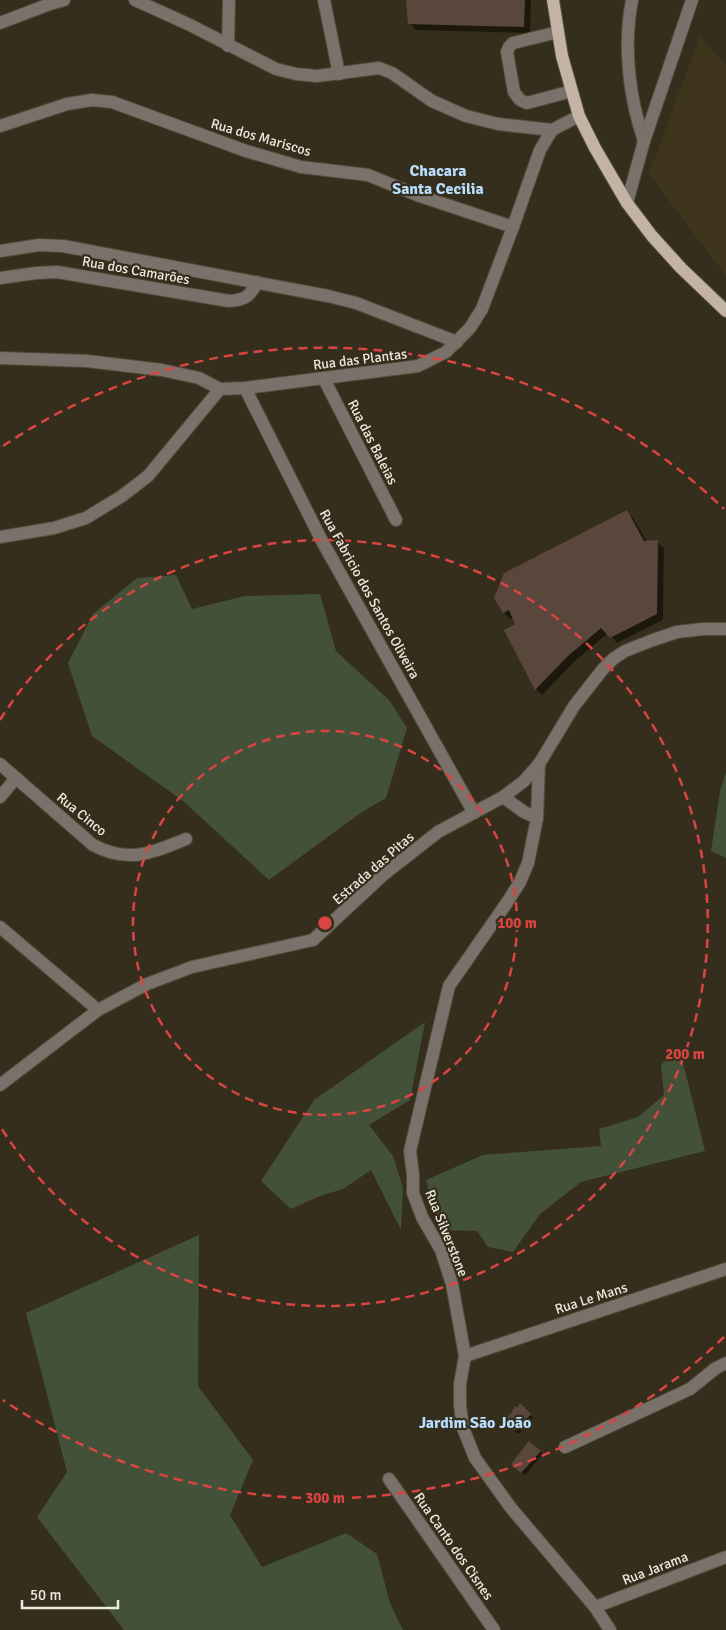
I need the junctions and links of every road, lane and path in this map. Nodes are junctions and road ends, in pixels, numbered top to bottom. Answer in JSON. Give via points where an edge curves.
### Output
{"nodes":[{"id":1,"x":64,"y":0,"type":"edge"},
{"id":2,"x":135,"y":0,"type":"edge"},
{"id":3,"x":229,"y":0,"type":"edge"},
{"id":4,"x":324,"y":0,"type":"edge"},
{"id":5,"x":553,"y":0,"type":"edge"},
{"id":6,"x":632,"y":0,"type":"edge"},
{"id":7,"x":692,"y":0,"type":"edge"},
{"id":8,"x":0,"y":23,"type":"edge"},
{"id":9,"x":558,"y":32,"type":"junction"},
{"id":10,"x":228,"y":46,"type":"junction"},
{"id":11,"x":339,"y":74,"type":"junction"},
{"id":12,"x":572,"y":91,"type":"junction"},
{"id":13,"x":579,"y":116,"type":"junction"},
{"id":14,"x":0,"y":126,"type":"edge"},
{"id":15,"x":552,"y":130,"type":"junction"},
{"id":16,"x":644,"y":141,"type":"junction"},
{"id":17,"x":627,"y":204,"type":"junction"},
{"id":18,"x":513,"y":227,"type":"junction"},
{"id":19,"x":0,"y":251,"type":"edge"},
{"id":20,"x":0,"y":278,"type":"edge"},
{"id":21,"x":258,"y":282,"type":"junction"},
{"id":22,"x":726,"y":311,"type":"edge"},
{"id":23,"x":457,"y":342,"type":"junction"},
{"id":24,"x":0,"y":358,"type":"edge"},
{"id":25,"x":324,"y":379,"type":"junction"},
{"id":26,"x":245,"y":388,"type":"junction"},
{"id":27,"x":220,"y":389,"type":"junction"},
{"id":28,"x":396,"y":520,"type":"dead end"},
{"id":29,"x":0,"y":537,"type":"edge"},
{"id":30,"x":726,"y":629,"type":"edge"},
{"id":31,"x":0,"y":764,"type":"edge"},
{"id":32,"x":539,"y":764,"type":"junction"},
{"id":33,"x":16,"y":778,"type":"junction"},
{"id":34,"x":0,"y":796,"type":"edge"},
{"id":35,"x":503,"y":797,"type":"junction"},
{"id":36,"x":474,"y":813,"type":"junction"},
{"id":37,"x":538,"y":818,"type":"junction"},
{"id":38,"x":186,"y":839,"type":"dead end"},
{"id":39,"x":0,"y":927,"type":"edge"},
{"id":40,"x":98,"y":1010,"type":"junction"},
{"id":41,"x":0,"y":1085,"type":"edge"},
{"id":42,"x":726,"y":1269,"type":"edge"},
{"id":43,"x":465,"y":1356,"type":"junction"},
{"id":44,"x":726,"y":1363,"type":"edge"},
{"id":45,"x":565,"y":1447,"type":"dead end"},
{"id":46,"x":389,"y":1479,"type":"dead end"},
{"id":47,"x":726,"y":1557,"type":"edge"},
{"id":48,"x":595,"y":1607,"type":"junction"},
{"id":49,"x":494,"y":1630,"type":"edge"},
{"id":50,"x":610,"y":1630,"type":"edge"}],
"edges":[{"from":1,"to":8,"type":"street"},
{"from":2,"to":10,"type":"street"},
{"from":3,"to":10,"type":"street"},
{"from":4,"to":11,"type":"street"},
{"from":5,"to":9,"type":"main road"},
{"from":6,"to":16,"type":"street","via":[[629,75],[635,117]]},
{"from":7,"to":16,"type":"street"},
{"from":9,"to":12,"type":"main road"},
{"from":9,"to":12,"type":"street","via":[[508,47],[514,92],[527,103]]},
{"from":10,"to":11,"type":"street","via":[[276,69],[317,76]]},
{"from":11,"to":15,"type":"street","via":[[379,68],[392,73],[432,101],[466,116],[498,124]]},
{"from":12,"to":13,"type":"main road"},
{"from":13,"to":15,"type":"street"},
{"from":13,"to":17,"type":"main road"},
{"from":14,"to":18,"type":"street","name":"Rua dos Mariscos","via":[[67,104],[92,100],[112,102],[246,151],[301,167],[368,175]]},
{"from":15,"to":18,"type":"street","name":"Rua das Plantas","via":[[540,150]]},
{"from":16,"to":17,"type":"street"},
{"from":17,"to":22,"type":"main road","via":[[681,268]]},
{"from":18,"to":23,"type":"street","name":"Rua das Plantas","via":[[482,309]]},
{"from":19,"to":21,"type":"street","name":"Rua dos Camarões","via":[[39,245],[63,246]]},
{"from":20,"to":21,"type":"street","name":"Rua dos Camarões","via":[[57,272],[229,301],[251,294]]},
{"from":21,"to":23,"type":"street","name":"Rua dos Camarões","via":[[356,303]]},
{"from":23,"to":25,"type":"street","name":"Rua das Plantas","via":[[446,352],[418,366]]},
{"from":24,"to":27,"type":"street","name":"Rua das Plantas","via":[[87,361],[162,370],[199,378]]},
{"from":25,"to":26,"type":"street","name":"Rua das Plantas"},
{"from":25,"to":28,"type":"street","name":"Rua das Baleias"},
{"from":26,"to":27,"type":"street","name":"Rua das Plantas"},
{"from":26,"to":36,"type":"street","name":"Rua Fabricio dos Santos Oliveira","via":[[322,541]]},
{"from":27,"to":29,"type":"street","via":[[148,476],[122,496],[86,518],[54,528]]},
{"from":30,"to":32,"type":"street","name":"Estrada das Pitas","via":[[677,632],[619,655],[603,669],[574,706]]},
{"from":31,"to":33,"type":"street","name":"Rua Cinco"},
{"from":32,"to":35,"type":"street","name":"Estrada das Pitas"},
{"from":32,"to":37,"type":"street","name":"Rua Silverstone"},
{"from":33,"to":34,"type":"street"},
{"from":33,"to":38,"type":"street","name":"Rua Cinco","via":[[93,845],[108,853],[126,856],[152,852]]},
{"from":35,"to":36,"type":"street","name":"Estrada das Pitas"},
{"from":35,"to":37,"type":"street"},
{"from":36,"to":40,"type":"street","name":"Estrada das Pitas","via":[[438,832],[383,876],[313,940],[192,967],[147,984]]},
{"from":37,"to":43,"type":"street","name":"Rua Silverstone","via":[[528,863],[520,882],[449,986],[410,1151],[414,1193],[422,1217],[448,1267]]},
{"from":39,"to":40,"type":"street"},
{"from":40,"to":41,"type":"street","name":"Estrada das Pitas"},
{"from":42,"to":43,"type":"street","name":"Rua Le Mans"},
{"from":43,"to":48,"type":"street","name":"Rua Silverstone","via":[[460,1405],[463,1428],[475,1458],[511,1508]]},
{"from":44,"to":45,"type":"street","via":[[690,1389]]},
{"from":46,"to":49,"type":"street","name":"Rua Canto dos Cisnes"},
{"from":47,"to":48,"type":"street","name":"Rua Jarama"},
{"from":48,"to":50,"type":"street","name":"Rua Silverstone"}]}
